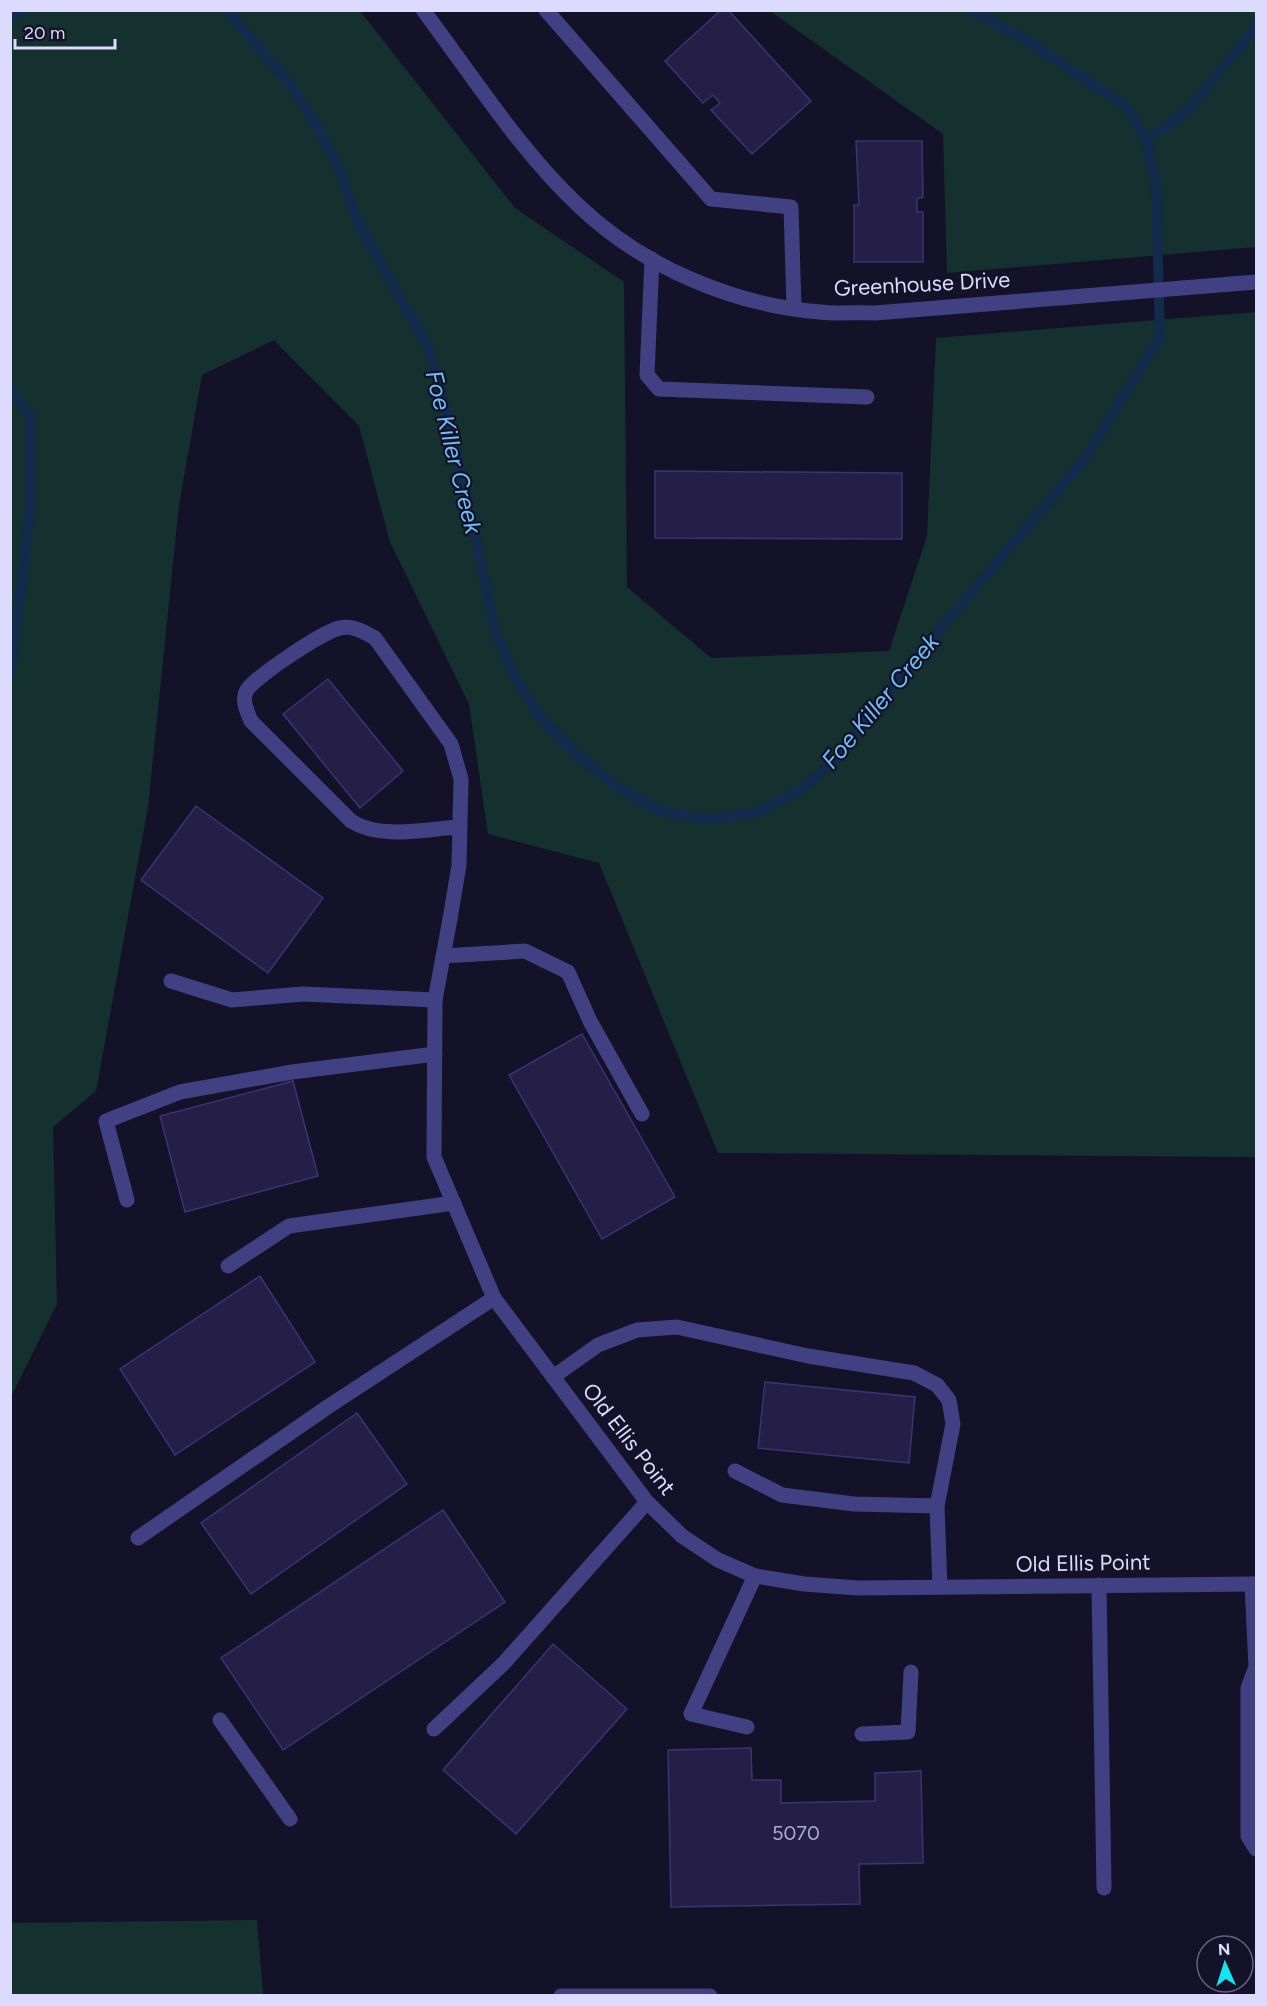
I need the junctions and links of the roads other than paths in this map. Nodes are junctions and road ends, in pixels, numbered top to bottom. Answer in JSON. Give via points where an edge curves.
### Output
{"nodes":[{"id":1,"x":423,"y":10,"type":"edge"},
{"id":2,"x":546,"y":10,"type":"edge"},
{"id":3,"x":652,"y":259,"type":"junction"},
{"id":4,"x":1251,"y":283,"type":"edge"},
{"id":5,"x":794,"y":308,"type":"junction"},
{"id":6,"x":867,"y":397,"type":"dead end"},
{"id":7,"x":459,"y":827,"type":"junction"},
{"id":8,"x":443,"y":956,"type":"junction"},
{"id":9,"x":171,"y":981,"type":"dead end"},
{"id":10,"x":435,"y":1000,"type":"junction"},
{"id":11,"x":435,"y":1054,"type":"junction"},
{"id":12,"x":642,"y":1114,"type":"dead end"},
{"id":13,"x":127,"y":1200,"type":"dead end"},
{"id":14,"x":453,"y":1203,"type":"junction"},
{"id":15,"x":228,"y":1266,"type":"dead end"},
{"id":16,"x":494,"y":1298,"type":"junction"},
{"id":17,"x":553,"y":1377,"type":"junction"},
{"id":18,"x":735,"y":1471,"type":"dead end"},
{"id":19,"x":646,"y":1502,"type":"junction"},
{"id":20,"x":938,"y":1506,"type":"junction"},
{"id":21,"x":138,"y":1538,"type":"dead end"},
{"id":22,"x":755,"y":1576,"type":"junction"},
{"id":23,"x":1254,"y":1584,"type":"edge"},
{"id":24,"x":1100,"y":1585,"type":"junction"},
{"id":25,"x":940,"y":1587,"type":"junction"},
{"id":26,"x":1256,"y":1667,"type":"edge"},
{"id":27,"x":911,"y":1672,"type":"dead end"},
{"id":28,"x":220,"y":1720,"type":"dead end"},
{"id":29,"x":747,"y":1727,"type":"dead end"},
{"id":30,"x":434,"y":1729,"type":"dead end"},
{"id":31,"x":862,"y":1734,"type":"dead end"},
{"id":32,"x":290,"y":1819,"type":"dead end"},
{"id":33,"x":1257,"y":1849,"type":"edge"},
{"id":34,"x":1104,"y":1888,"type":"dead end"},
{"id":35,"x":561,"y":1995,"type":"edge"},
{"id":36,"x":710,"y":1995,"type":"edge"}],
"edges":[{"from":1,"to":3,"type":"street","name":"Greenhouse Drive","via":[[537,161],[579,207]]},
{"from":2,"to":5,"type":"street","via":[[711,198],[791,207]]},
{"from":3,"to":5,"type":"street","name":"Greenhouse Drive","via":[[694,281],[752,301]]},
{"from":3,"to":6,"type":"street","via":[[647,375],[659,389]]},
{"from":4,"to":5,"type":"street","name":"Greenhouse Drive","via":[[875,313]]},
{"from":7,"to":7,"type":"street","name":"Old Ellis Point","via":[[460,779],[451,744],[375,638],[360,629],[340,627],[323,634],[256,679],[246,692],[244,707],[251,721],[351,821],[365,830]]},
{"from":7,"to":8,"type":"street","name":"Old Ellis Point","via":[[459,865]]},
{"from":8,"to":10,"type":"street","name":"Old Ellis Point"},
{"from":8,"to":12,"type":"street","via":[[525,951],[568,972],[590,1021]]},
{"from":9,"to":10,"type":"street","via":[[232,1000],[303,994]]},
{"from":10,"to":11,"type":"street","name":"Old Ellis Point"},
{"from":11,"to":13,"type":"street","via":[[292,1072],[180,1092],[106,1120]]},
{"from":11,"to":14,"type":"street","name":"Old Ellis Point","via":[[434,1158]]},
{"from":14,"to":15,"type":"street","via":[[289,1226]]},
{"from":14,"to":16,"type":"street","name":"Old Ellis Point"},
{"from":16,"to":17,"type":"street","name":"Old Ellis Point"},
{"from":16,"to":21,"type":"street","via":[[328,1406]]},
{"from":17,"to":19,"type":"street","name":"Old Ellis Point"},
{"from":17,"to":20,"type":"street","via":[[598,1345],[637,1330],[677,1327],[808,1356],[914,1373],[937,1385],[949,1400],[953,1424]]},
{"from":18,"to":20,"type":"street","via":[[782,1495],[854,1504]]},
{"from":19,"to":22,"type":"street","name":"Old Ellis Point","via":[[682,1536],[718,1560]]},
{"from":19,"to":30,"type":"street","via":[[504,1663]]},
{"from":20,"to":25,"type":"street"},
{"from":22,"to":25,"type":"street","name":"Old Ellis Point","via":[[858,1588]]},
{"from":22,"to":29,"type":"street","via":[[691,1714]]},
{"from":23,"to":24,"type":"street","name":"Old Ellis Point"},
{"from":23,"to":26,"type":"street"},
{"from":24,"to":25,"type":"street","name":"Old Ellis Point"},
{"from":24,"to":34,"type":"street"},
{"from":26,"to":33,"type":"street","via":[[1248,1688],[1248,1836]]},
{"from":27,"to":31,"type":"street","via":[[908,1732]]},
{"from":28,"to":32,"type":"street"},
{"from":35,"to":36,"type":"street"}]}
